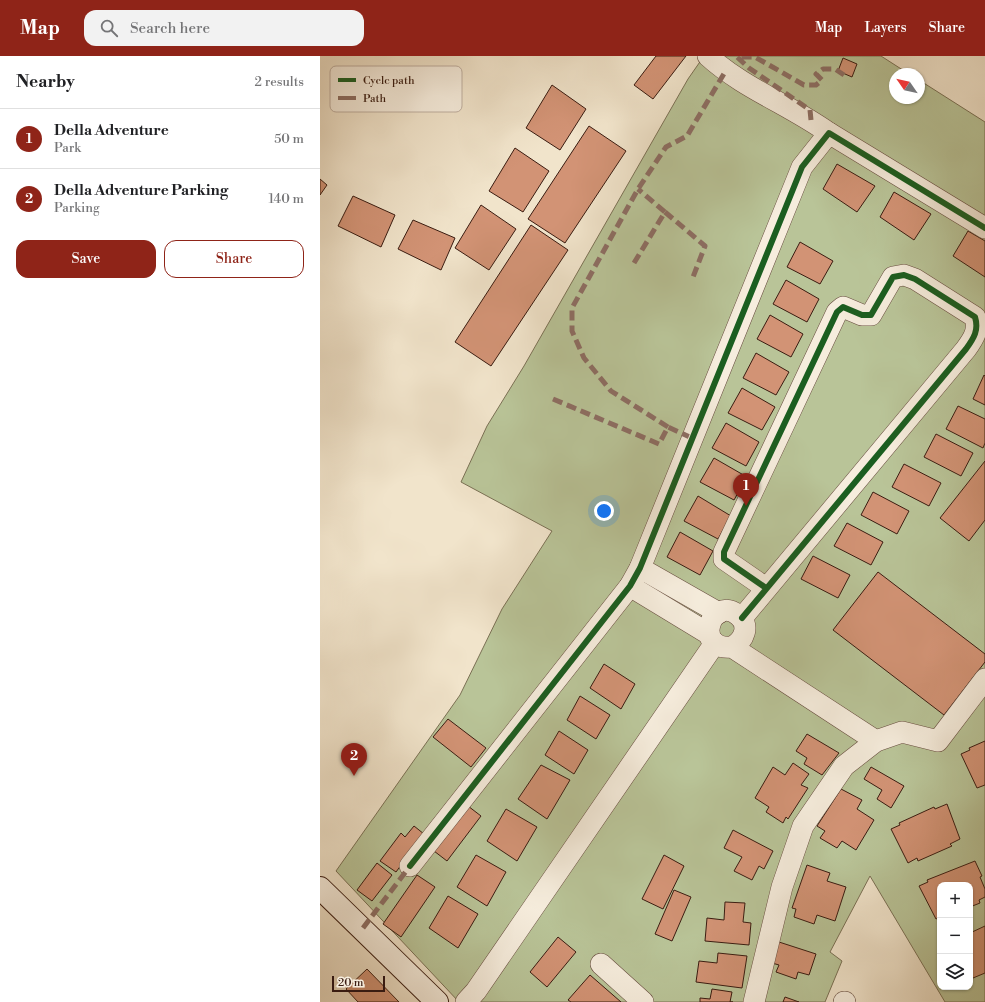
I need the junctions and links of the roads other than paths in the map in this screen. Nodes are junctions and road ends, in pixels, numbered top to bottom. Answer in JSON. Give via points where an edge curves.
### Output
{"nodes":[{"id":1,"x":708,"y":56,"type":"edge"},
{"id":2,"x":829,"y":133,"type":"junction"},
{"id":3,"x":985,"y":228,"type":"edge"},
{"id":4,"x":640,"y":568,"type":"junction"},
{"id":5,"x":630,"y":586,"type":"junction"},
{"id":6,"x":766,"y":588,"type":"junction"},
{"id":7,"x":719,"y":612,"type":"junction"},
{"id":8,"x":742,"y":618,"type":"junction"},
{"id":9,"x":718,"y":641,"type":"junction"},
{"id":10,"x":985,"y":679,"type":"edge"},
{"id":11,"x":876,"y":741,"type":"junction"},
{"id":12,"x":410,"y":866,"type":"dead end"},
{"id":13,"x":320,"y":888,"type":"edge"},
{"id":14,"x":601,"y":964,"type":"dead end"},
{"id":15,"x":437,"y":1002,"type":"edge"},
{"id":16,"x":466,"y":1002,"type":"edge"},
{"id":17,"x":642,"y":1002,"type":"edge"},
{"id":18,"x":754,"y":1002,"type":"edge"}],
"edges":[{"from":1,"to":2,"type":"street","via":[[725,72],[811,120]]},
{"from":2,"to":3,"type":"street"},
{"from":2,"to":4,"type":"street","via":[[802,167]]},
{"from":4,"to":5,"type":"street"},
{"from":4,"to":7,"type":"street"},
{"from":5,"to":9,"type":"street"},
{"from":5,"to":12,"type":"street"},
{"from":6,"to":6,"type":"street","via":[[976,335],[978,325],[975,317],[915,279],[904,275],[893,277],[871,315],[862,316],[843,307],[837,312],[724,552],[724,559]]},
{"from":6,"to":8,"type":"street"},
{"from":7,"to":8,"type":"street","via":[[731,611]]},
{"from":7,"to":9,"type":"street","via":[[710,621]]},
{"from":8,"to":9,"type":"street","via":[[742,641]]},
{"from":9,"to":11,"type":"street"},
{"from":9,"to":16,"type":"street"},
{"from":10,"to":11,"type":"street","via":[[938,740],[902,732]]},
{"from":11,"to":18,"type":"street","via":[[844,766],[803,826],[782,887]]},
{"from":13,"to":15,"type":"street"},
{"from":14,"to":17,"type":"street"}]}
